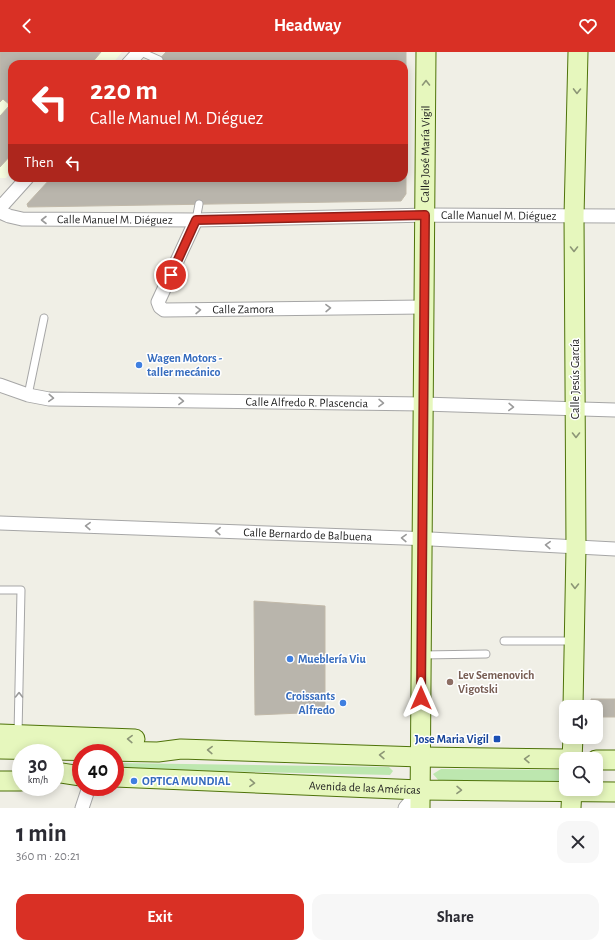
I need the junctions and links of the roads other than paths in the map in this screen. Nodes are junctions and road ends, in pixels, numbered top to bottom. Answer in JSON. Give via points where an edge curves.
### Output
{"nodes":[{"id":1,"x":140,"y":52,"type":"edge"},
{"id":2,"x":426,"y":52,"type":"edge"},
{"id":3,"x":578,"y":52,"type":"edge"},
{"id":4,"x":132,"y":60,"type":"edge"},
{"id":5,"x":159,"y":60,"type":"dead end"},
{"id":6,"x":23,"y":182,"type":"edge"},
{"id":7,"x":199,"y":204,"type":"dead end"},
{"id":8,"x":0,"y":208,"type":"edge"},
{"id":9,"x":0,"y":212,"type":"edge"},
{"id":10,"x":425,"y":215,"type":"junction"},
{"id":11,"x":574,"y":216,"type":"junction"},
{"id":12,"x":615,"y":216,"type":"edge"},
{"id":13,"x":196,"y":220,"type":"junction"},
{"id":14,"x":424,"y":307,"type":"junction"},
{"id":15,"x":44,"y":318,"type":"dead end"},
{"id":16,"x":0,"y":385,"type":"edge"},
{"id":17,"x":28,"y":395,"type":"junction"},
{"id":18,"x":423,"y":404,"type":"junction"},
{"id":19,"x":575,"y":410,"type":"junction"},
{"id":20,"x":615,"y":410,"type":"edge"},
{"id":21,"x":0,"y":523,"type":"edge"},
{"id":22,"x":422,"y":538,"type":"junction"},
{"id":23,"x":576,"y":547,"type":"junction"},
{"id":24,"x":615,"y":549,"type":"edge"},
{"id":25,"x":0,"y":590,"type":"edge"},
{"id":26,"x":504,"y":641,"type":"dead end"},
{"id":27,"x":574,"y":641,"type":"junction"},
{"id":28,"x":486,"y":654,"type":"dead end"},
{"id":29,"x":421,"y":655,"type":"junction"},
{"id":30,"x":573,"y":700,"type":"edge"},
{"id":31,"x":9,"y":734,"type":"edge"},
{"id":32,"x":0,"y":749,"type":"edge"},
{"id":33,"x":181,"y":749,"type":"junction"},
{"id":34,"x":421,"y":757,"type":"junction"},
{"id":35,"x":559,"y":759,"type":"edge"},
{"id":36,"x":603,"y":760,"type":"edge"},
{"id":37,"x":615,"y":760,"type":"edge"},
{"id":38,"x":0,"y":769,"type":"edge"},
{"id":39,"x":12,"y":770,"type":"edge"},
{"id":40,"x":124,"y":778,"type":"edge"},
{"id":41,"x":0,"y":781,"type":"edge"},
{"id":42,"x":12,"y":781,"type":"edge"},
{"id":43,"x":615,"y":792,"type":"edge"},
{"id":44,"x":603,"y":793,"type":"edge"},
{"id":45,"x":86,"y":796,"type":"edge"},
{"id":46,"x":572,"y":796,"type":"edge"},
{"id":47,"x":420,"y":799,"type":"edge"},
{"id":48,"x":82,"y":808,"type":"edge"},
{"id":49,"x":404,"y":808,"type":"edge"}],
"edges":[{"from":1,"to":4,"type":"street"},
{"from":1,"to":5,"type":"lane"},
{"from":10,"to":2,"type":"street","name":"Calle José María Vigil","one_way":true},
{"from":3,"to":11,"type":"street","name":"Calle Jesús García","one_way":true},
{"from":6,"to":8,"type":"street"},
{"from":7,"to":13,"type":"lane"},
{"from":13,"to":9,"type":"street","name":"Calle Manuel M. Diéguez","one_way":true,"via":[[22,219]]},
{"from":10,"to":11,"type":"street","name":"Calle Manuel M. Diéguez"},
{"from":10,"to":13,"type":"street","name":"Calle Manuel M. Diéguez"},
{"from":10,"to":14,"type":"street","name":"Calle José María Vigil"},
{"from":11,"to":12,"type":"street","name":"Calle Manuel M. Diéguez"},
{"from":11,"to":19,"type":"street","name":"Calle Jesús García","one_way":true},
{"from":13,"to":14,"type":"street","name":"Calle Zamora","one_way":true,"via":[[158,302],[164,310]]},
{"from":14,"to":18,"type":"street","name":"Calle José María Vigil"},
{"from":15,"to":17,"type":"lane"},
{"from":16,"to":17,"type":"street","name":"Calle Alfredo R. Plascencia"},
{"from":17,"to":18,"type":"street","name":"Calle Alfredo R. Plascencia","one_way":true,"via":[[49,399]]},
{"from":18,"to":19,"type":"street","name":"Calle Alfredo R. Plascencia","one_way":true},
{"from":18,"to":22,"type":"street","name":"Calle José María Vigil"},
{"from":19,"to":20,"type":"street","name":"Calle Alfredo R. Plascencia"},
{"from":19,"to":23,"type":"street","name":"Calle Jesús García","one_way":true},
{"from":22,"to":21,"type":"street","name":"Calle Bernardo de Balbuena","one_way":true},
{"from":23,"to":22,"type":"street","name":"Calle Bernardo de Balbuena","one_way":true},
{"from":22,"to":29,"type":"street","name":"Calle José María Vigil"},
{"from":23,"to":24,"type":"street","name":"Calle Bernardo de Balbuena"},
{"from":23,"to":27,"type":"street","name":"Calle Jesús García","one_way":true},
{"from":31,"to":25,"type":"lane","one_way":true,"via":[[21,590]]},
{"from":26,"to":27,"type":"lane"},
{"from":27,"to":30,"type":"street","name":"Calle Jesús García"},
{"from":28,"to":29,"type":"lane"},
{"from":29,"to":34,"type":"street","name":"Calle José María Vigil"},
{"from":33,"to":31,"type":"street","one_way":true,"via":[[159,740]]},
{"from":32,"to":33,"type":"street","via":[[158,752]]},
{"from":34,"to":33,"type":"street","one_way":true},
{"from":35,"to":34,"type":"street","one_way":true},
{"from":34,"to":47,"type":"street","name":"Calle José María Vigil"},
{"from":36,"to":37,"type":"street"},
{"from":38,"to":39,"type":"street"},
{"from":40,"to":47,"type":"street","name":"Avenida de las Américas","one_way":true},
{"from":41,"to":42,"type":"street"},
{"from":43,"to":44,"type":"street","name":"Avenida de las Américas"},
{"from":45,"to":48,"type":"street"},
{"from":47,"to":46,"type":"street","name":"Avenida de las Américas","one_way":true},
{"from":47,"to":49,"type":"street"}]}
